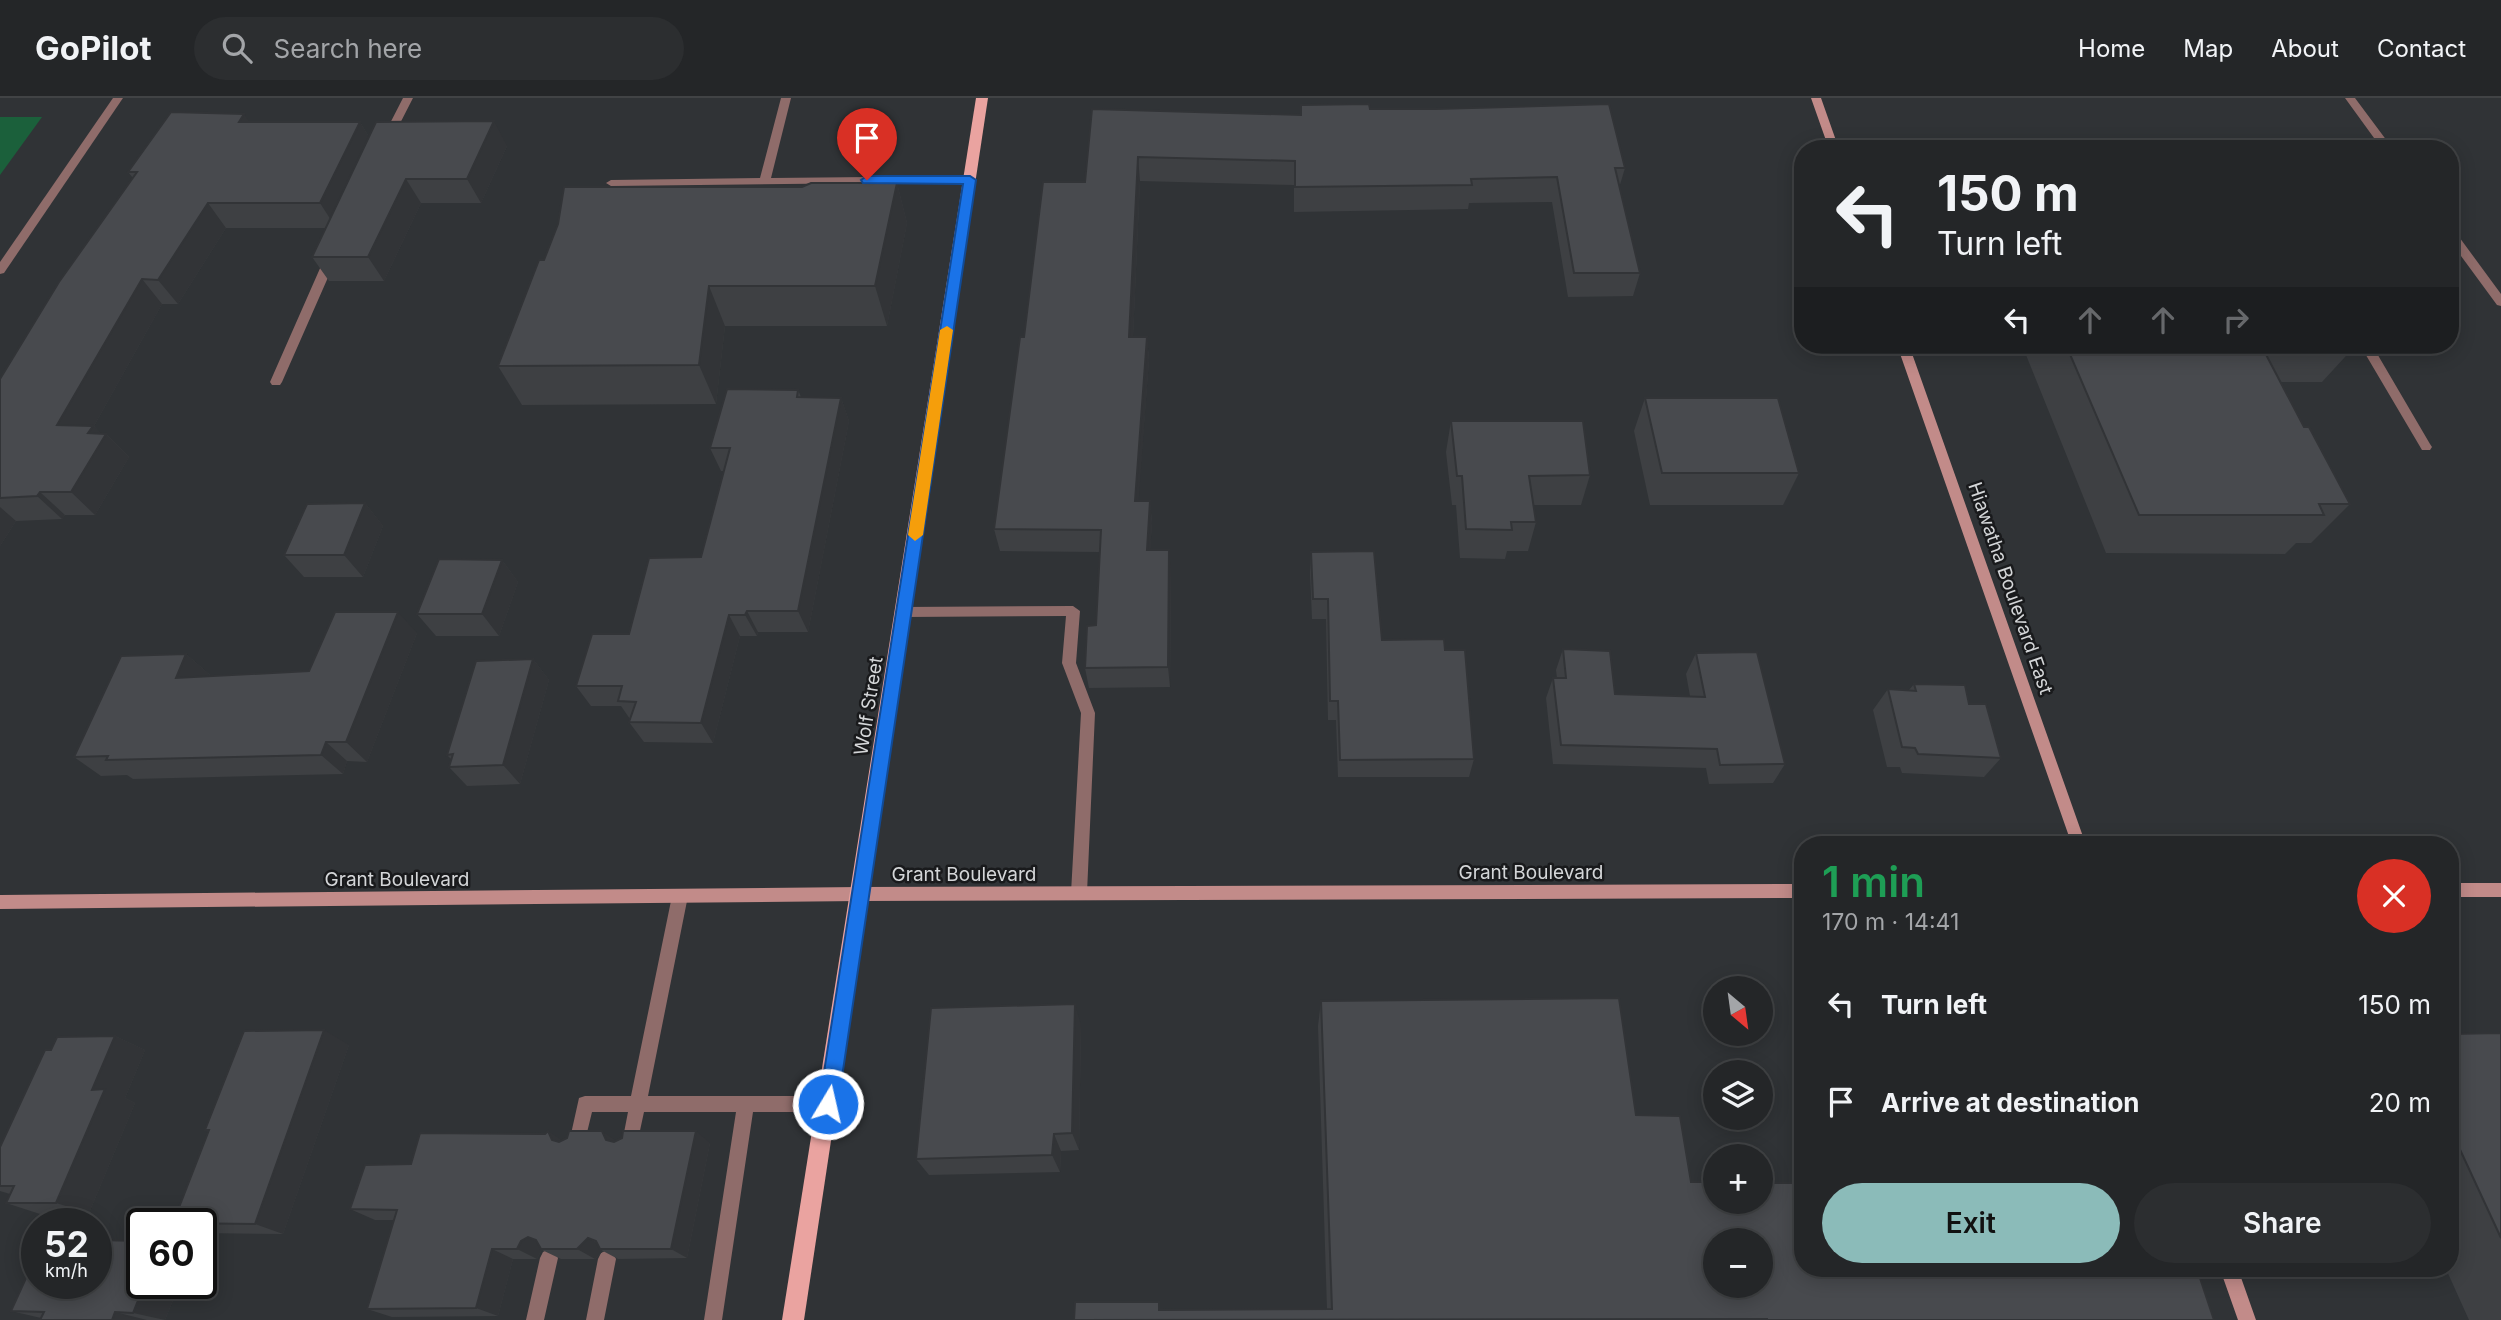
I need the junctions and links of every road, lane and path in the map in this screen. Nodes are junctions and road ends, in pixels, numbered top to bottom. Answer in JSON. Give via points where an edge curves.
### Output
{"nodes":[{"id":1,"x":118,"y":98,"type":"edge"},
{"id":2,"x":408,"y":98,"type":"edge"},
{"id":3,"x":786,"y":98,"type":"edge"},
{"id":4,"x":982,"y":98,"type":"edge"},
{"id":5,"x":1816,"y":98,"type":"edge"},
{"id":6,"x":2350,"y":98,"type":"edge"},
{"id":7,"x":1831,"y":140,"type":"edge"},
{"id":8,"x":2381,"y":140,"type":"edge"},
{"id":9,"x":383,"y":147,"type":"edge"},
{"id":10,"x":765,"y":180,"type":"junction"},
{"id":11,"x":970,"y":180,"type":"junction"},
{"id":12,"x":611,"y":183,"type":"dead end"},
{"id":13,"x":337,"y":244,"type":"edge"},
{"id":14,"x":2459,"y":245,"type":"edge"},
{"id":15,"x":0,"y":270,"type":"edge"},
{"id":16,"x":2501,"y":302,"type":"edge"},
{"id":17,"x":1906,"y":354,"type":"edge"},
{"id":18,"x":2371,"y":354,"type":"edge"},
{"id":19,"x":276,"y":382,"type":"dead end"},
{"id":20,"x":2426,"y":447,"type":"dead end"},
{"id":21,"x":904,"y":612,"type":"junction"},
{"id":22,"x":2076,"y":836,"type":"edge"},
{"id":23,"x":2459,"y":890,"type":"edge"},
{"id":24,"x":2501,"y":890,"type":"edge"},
{"id":25,"x":1794,"y":891,"type":"edge"},
{"id":26,"x":1079,"y":893,"type":"junction"},
{"id":27,"x":860,"y":894,"type":"junction"},
{"id":28,"x":680,"y":896,"type":"junction"},
{"id":29,"x":0,"y":902,"type":"edge"},
{"id":30,"x":638,"y":1103,"type":"junction"},
{"id":31,"x":747,"y":1103,"type":"junction"},
{"id":32,"x":828,"y":1104,"type":"junction"},
{"id":33,"x":577,"y":1143,"type":"edge"},
{"id":34,"x":630,"y":1143,"type":"edge"},
{"id":35,"x":549,"y":1258,"type":"edge"},
{"id":36,"x":607,"y":1259,"type":"edge"},
{"id":37,"x":2232,"y":1277,"type":"edge"},
{"id":38,"x":535,"y":1320,"type":"edge"},
{"id":39,"x":595,"y":1320,"type":"edge"},
{"id":40,"x":713,"y":1320,"type":"edge"},
{"id":41,"x":793,"y":1320,"type":"edge"},
{"id":42,"x":2247,"y":1320,"type":"edge"}],
"edges":[{"from":1,"to":15,"type":"street"},
{"from":2,"to":9,"type":"street"},
{"from":3,"to":10,"type":"street"},
{"from":4,"to":11,"type":"main road","name":"Wolf Street"},
{"from":5,"to":7,"type":"street"},
{"from":6,"to":8,"type":"street"},
{"from":10,"to":11,"type":"street"},
{"from":10,"to":12,"type":"street"},
{"from":11,"to":21,"type":"main road","name":"Wolf Street"},
{"from":13,"to":19,"type":"street"},
{"from":14,"to":16,"type":"street"},
{"from":17,"to":22,"type":"street","name":"Hiawatha Boulevard East"},
{"from":18,"to":20,"type":"street"},
{"from":21,"to":26,"type":"street","via":[[1073,611],[1069,663],[1088,712]]},
{"from":21,"to":27,"type":"main road","name":"Wolf Street"},
{"from":23,"to":24,"type":"street"},
{"from":25,"to":26,"type":"street","name":"Grant Boulevard"},
{"from":26,"to":27,"type":"street","name":"Grant Boulevard"},
{"from":27,"to":28,"type":"street","name":"Grant Boulevard"},
{"from":27,"to":32,"type":"main road","name":"Wolf Street"},
{"from":28,"to":29,"type":"street","name":"Grant Boulevard"},
{"from":28,"to":30,"type":"street"},
{"from":30,"to":31,"type":"street"},
{"from":30,"to":33,"type":"street","via":[[585,1104]]},
{"from":30,"to":34,"type":"street"},
{"from":31,"to":32,"type":"street"},
{"from":31,"to":40,"type":"street"},
{"from":32,"to":41,"type":"main road","name":"Wolf Street"},
{"from":35,"to":38,"type":"street"},
{"from":36,"to":39,"type":"street"},
{"from":37,"to":42,"type":"street"}]}
